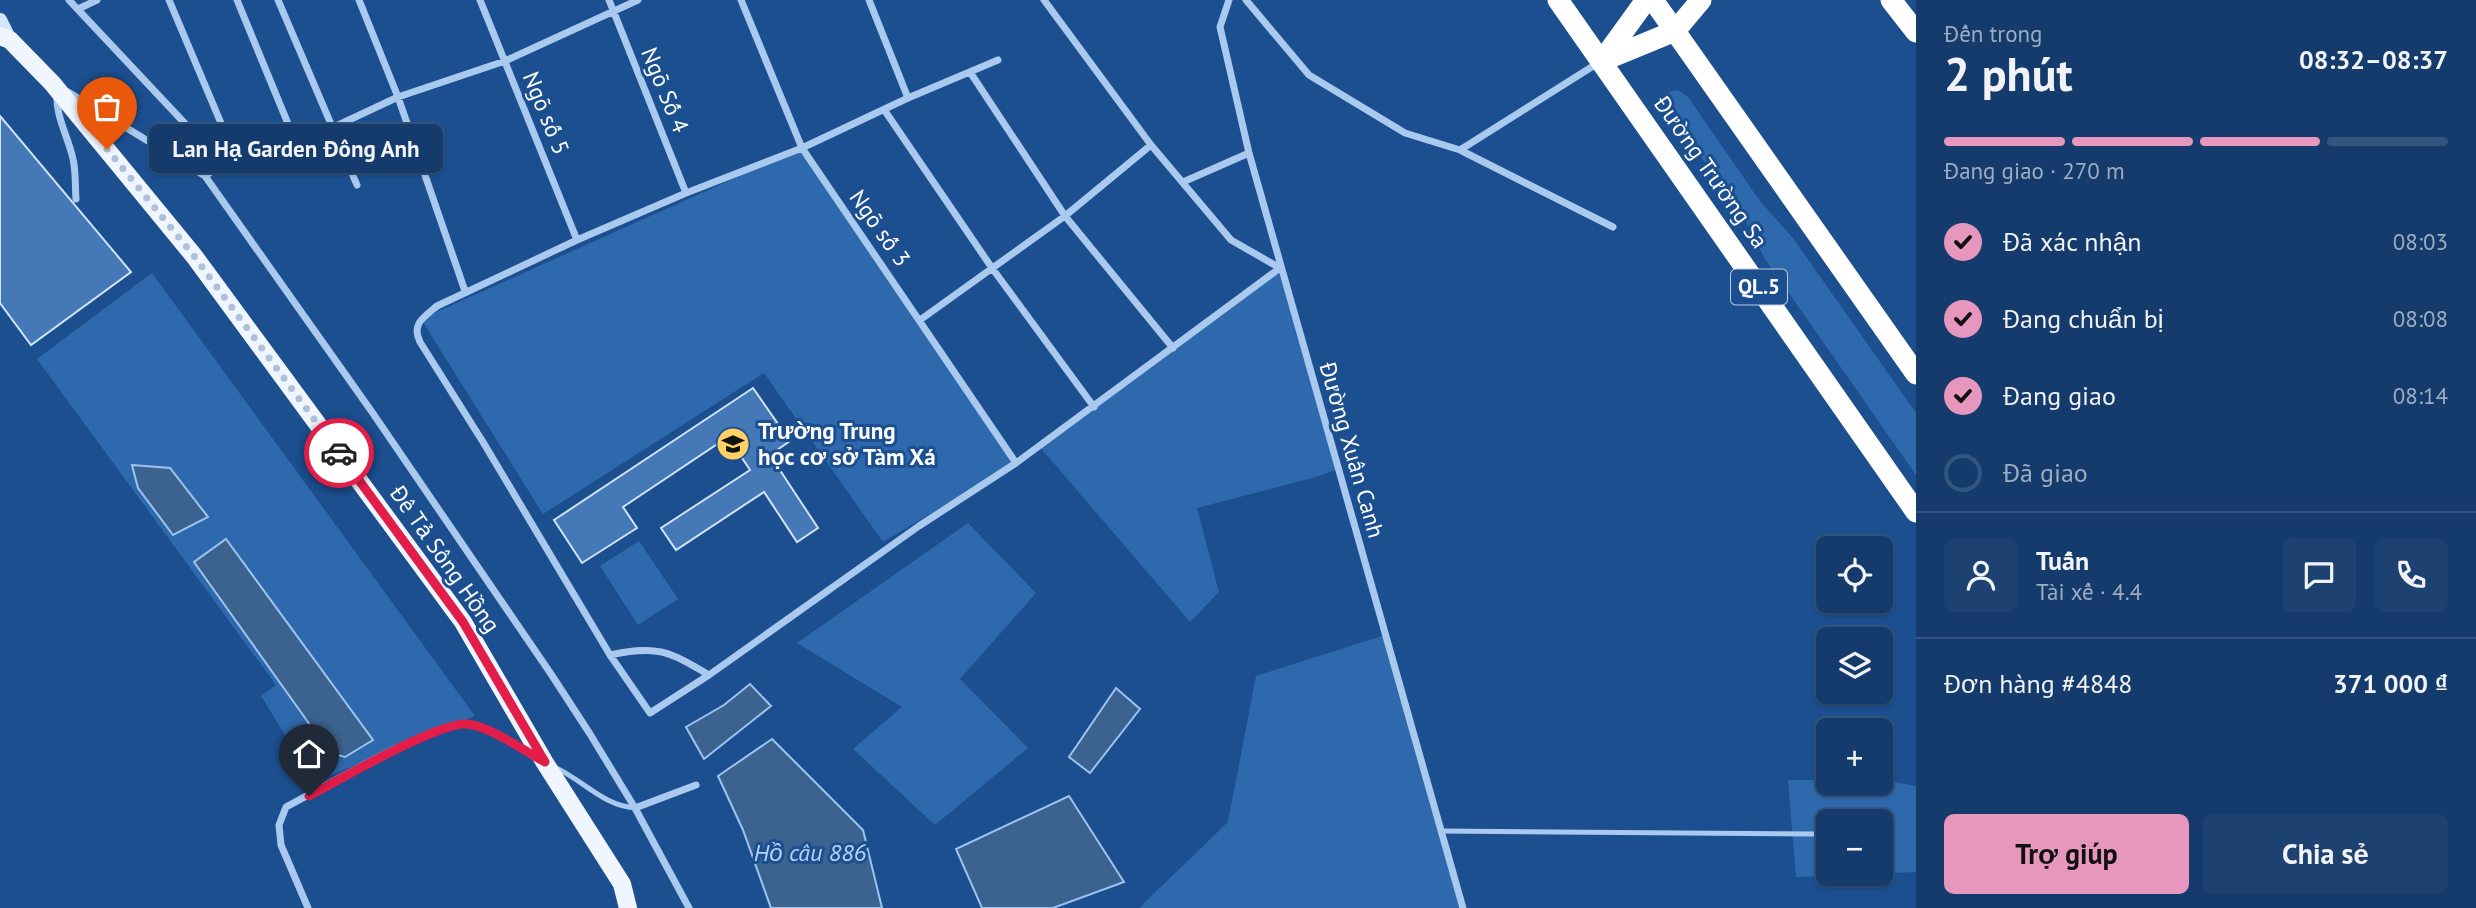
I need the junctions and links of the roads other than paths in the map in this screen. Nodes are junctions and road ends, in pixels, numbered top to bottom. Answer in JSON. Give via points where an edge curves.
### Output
{"nodes":[{"id":1,"x":69,"y":0,"type":"edge"},
{"id":2,"x":97,"y":0,"type":"edge"},
{"id":3,"x":169,"y":0,"type":"edge"},
{"id":4,"x":237,"y":0,"type":"edge"},
{"id":5,"x":278,"y":0,"type":"edge"},
{"id":6,"x":359,"y":0,"type":"edge"},
{"id":7,"x":480,"y":0,"type":"edge"},
{"id":8,"x":609,"y":0,"type":"edge"},
{"id":9,"x":638,"y":0,"type":"edge"},
{"id":10,"x":741,"y":0,"type":"edge"},
{"id":11,"x":869,"y":0,"type":"edge"},
{"id":12,"x":1044,"y":0,"type":"edge"},
{"id":13,"x":1229,"y":0,"type":"edge"},
{"id":14,"x":1246,"y":0,"type":"edge"},
{"id":15,"x":1558,"y":0,"type":"edge"},
{"id":16,"x":1646,"y":0,"type":"edge"},
{"id":17,"x":1653,"y":0,"type":"edge"},
{"id":18,"x":1701,"y":0,"type":"edge"},
{"id":19,"x":1891,"y":0,"type":"edge"},
{"id":20,"x":78,"y":9,"type":"junction"},
{"id":21,"x":614,"y":12,"type":"junction"},
{"id":22,"x":0,"y":20,"type":"edge"},
{"id":23,"x":1675,"y":31,"type":"junction"},
{"id":24,"x":1916,"y":32,"type":"edge"},
{"id":25,"x":5,"y":38,"type":"edge"},
{"id":26,"x":505,"y":61,"type":"junction"},
{"id":27,"x":998,"y":61,"type":"dead end"},
{"id":28,"x":1602,"y":61,"type":"junction"},
{"id":29,"x":970,"y":72,"type":"junction"},
{"id":30,"x":55,"y":85,"type":"junction"},
{"id":31,"x":398,"y":97,"type":"junction"},
{"id":32,"x":908,"y":99,"type":"junction"},
{"id":33,"x":885,"y":111,"type":"junction"},
{"id":34,"x":334,"y":127,"type":"junction"},
{"id":35,"x":296,"y":143,"type":"junction"},
{"id":36,"x":1151,"y":145,"type":"junction"},
{"id":37,"x":802,"y":148,"type":"junction"},
{"id":38,"x":1460,"y":149,"type":"junction"},
{"id":39,"x":1249,"y":153,"type":"junction"},
{"id":40,"x":237,"y":160,"type":"junction"},
{"id":41,"x":223,"y":164,"type":"junction"},
{"id":42,"x":205,"y":176,"type":"junction"},
{"id":43,"x":1183,"y":182,"type":"junction"},
{"id":44,"x":357,"y":185,"type":"dead end"},
{"id":45,"x":686,"y":193,"type":"junction"},
{"id":46,"x":76,"y":199,"type":"dead end"},
{"id":47,"x":1065,"y":216,"type":"junction"},
{"id":48,"x":1614,"y":227,"type":"dead end"},
{"id":49,"x":577,"y":240,"type":"junction"},
{"id":50,"x":992,"y":268,"type":"junction"},
{"id":51,"x":1280,"y":268,"type":"junction"},
{"id":52,"x":465,"y":291,"type":"junction"},
{"id":53,"x":920,"y":320,"type":"junction"},
{"id":54,"x":1173,"y":348,"type":"junction"},
{"id":55,"x":1916,"y":374,"type":"edge"},
{"id":56,"x":1094,"y":407,"type":"junction"},
{"id":57,"x":1016,"y":463,"type":"junction"},
{"id":58,"x":1916,"y":512,"type":"edge"},
{"id":59,"x":610,"y":654,"type":"junction"},
{"id":60,"x":709,"y":675,"type":"junction"},
{"id":61,"x":545,"y":762,"type":"junction"},
{"id":62,"x":696,"y":785,"type":"dead end"},
{"id":63,"x":635,"y":808,"type":"junction"},
{"id":64,"x":1441,"y":831,"type":"junction"},
{"id":65,"x":1815,"y":834,"type":"dead end"},
{"id":66,"x":308,"y":908,"type":"edge"},
{"id":67,"x":628,"y":908,"type":"edge"},
{"id":68,"x":689,"y":908,"type":"edge"},
{"id":69,"x":1463,"y":908,"type":"edge"}],
"edges":[{"from":1,"to":20,"type":"street"},
{"from":2,"to":20,"type":"street"},
{"from":3,"to":40,"type":"street"},
{"from":4,"to":35,"type":"street"},
{"from":5,"to":34,"type":"street"},
{"from":6,"to":31,"type":"street"},
{"from":7,"to":26,"type":"street","name":"Ngõ số 5"},
{"from":8,"to":21,"type":"street","name":"Ngõ Số 4"},
{"from":9,"to":21,"type":"street"},
{"from":10,"to":37,"type":"street","name":"Ngõ số 3"},
{"from":11,"to":32,"type":"street"},
{"from":12,"to":36,"type":"street"},
{"from":13,"to":39,"type":"street","name":"Đường Xuân Canh","via":[[1220,27]]},
{"from":14,"to":38,"type":"street","via":[[1309,75],[1405,133]]},
{"from":15,"to":28,"type":"highway","name":"Đường Trường Sa","number":"QL.5"},
{"from":16,"to":28,"type":"highway"},
{"from":17,"to":23,"type":"highway"},
{"from":18,"to":23,"type":"highway"},
{"from":19,"to":24,"type":"highway"},
{"from":20,"to":41,"type":"street"},
{"from":21,"to":26,"type":"street"},
{"from":21,"to":45,"type":"street","name":"Ngõ Số 4"},
{"from":22,"to":25,"type":"street"},
{"from":23,"to":28,"type":"highway"},
{"from":23,"to":55,"type":"highway"},
{"from":25,"to":30,"type":"main road","name":"Đê Tả Sông Hồng"},
{"from":26,"to":31,"type":"street"},
{"from":26,"to":49,"type":"street","name":"Ngõ số 5"},
{"from":27,"to":29,"type":"street"},
{"from":28,"to":38,"type":"street"},
{"from":28,"to":58,"type":"highway","name":"Đường Trường Sa","number":"QL.5"},
{"from":29,"to":32,"type":"street"},
{"from":29,"to":47,"type":"street"},
{"from":30,"to":42,"type":"street"},
{"from":30,"to":46,"type":"street","via":[[56,104],[74,160]]},
{"from":30,"to":61,"type":"main road","name":"Đê Tả Sông Hồng","via":[[194,256],[455,611]]},
{"from":31,"to":34,"type":"street"},
{"from":31,"to":52,"type":"street"},
{"from":32,"to":33,"type":"street"},
{"from":33,"to":37,"type":"street"},
{"from":33,"to":50,"type":"street"},
{"from":34,"to":35,"type":"street"},
{"from":34,"to":44,"type":"street"},
{"from":35,"to":40,"type":"street"},
{"from":36,"to":43,"type":"street"},
{"from":36,"to":47,"type":"street"},
{"from":37,"to":45,"type":"street"},
{"from":37,"to":53,"type":"street","name":"Ngõ số 3"},
{"from":38,"to":48,"type":"street"},
{"from":39,"to":43,"type":"street"},
{"from":39,"to":51,"type":"street","name":"Đường Xuân Canh"},
{"from":40,"to":41,"type":"street"},
{"from":41,"to":42,"type":"street"},
{"from":42,"to":63,"type":"street","via":[[543,663]]},
{"from":43,"to":51,"type":"street","via":[[1231,240]]},
{"from":45,"to":49,"type":"street"},
{"from":47,"to":50,"type":"street"},
{"from":47,"to":54,"type":"street"},
{"from":49,"to":52,"type":"street"},
{"from":50,"to":53,"type":"street"},
{"from":50,"to":56,"type":"street"},
{"from":51,"to":54,"type":"street"},
{"from":51,"to":64,"type":"street","name":"Đường Xuân Canh"},
{"from":52,"to":59,"type":"street","via":[[421,319],[416,333]]},
{"from":53,"to":57,"type":"street","name":"Ngõ số 3"},
{"from":54,"to":56,"type":"street"},
{"from":56,"to":57,"type":"street"},
{"from":57,"to":60,"type":"street"},
{"from":59,"to":60,"type":"street","via":[[638,649],[672,653]]},
{"from":59,"to":60,"type":"street","via":[[650,712]]},
{"from":61,"to":63,"type":"lane","via":[[621,807]]},
{"from":61,"to":66,"type":"street","via":[[481,728],[455,725],[422,737],[286,807],[279,825],[281,845]]},
{"from":61,"to":67,"type":"main road","name":"Đê Tả Sông Hồng","via":[[622,884]]},
{"from":62,"to":63,"type":"street"},
{"from":63,"to":68,"type":"street"},
{"from":64,"to":65,"type":"lane"},
{"from":64,"to":69,"type":"street","name":"Đường Xuân Canh"}]}
